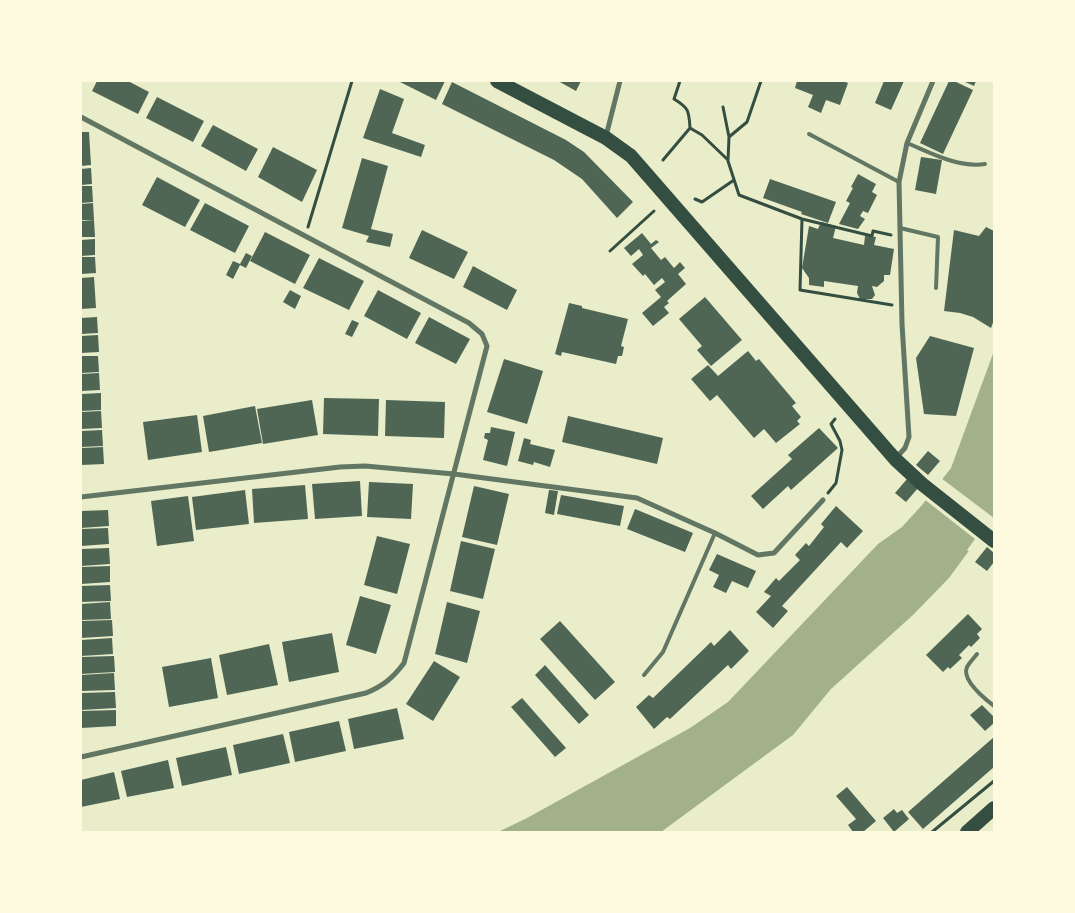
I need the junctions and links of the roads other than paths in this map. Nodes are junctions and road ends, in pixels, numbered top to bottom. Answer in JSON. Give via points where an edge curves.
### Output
{"nodes":[{"id":1,"x":498,"y":81,"type":"edge"},
{"id":2,"x":620,"y":81,"type":"edge"},
{"id":3,"x":933,"y":81,"type":"edge"},
{"id":4,"x":81,"y":117,"type":"edge"},
{"id":5,"x":809,"y":134,"type":"dead end"},
{"id":6,"x":606,"y":138,"type":"junction"},
{"id":7,"x":907,"y":143,"type":"junction"},
{"id":8,"x":985,"y":164,"type":"dead end"},
{"id":9,"x":899,"y":182,"type":"junction"},
{"id":10,"x":900,"y":228,"type":"junction"},
{"id":11,"x":936,"y":288,"type":"dead end"},
{"id":12,"x":895,"y":459,"type":"junction"},
{"id":13,"x":454,"y":474,"type":"junction"},
{"id":14,"x":81,"y":497,"type":"edge"},
{"id":15,"x":823,"y":500,"type":"road end"},
{"id":16,"x":715,"y":533,"type":"junction"},
{"id":17,"x":990,"y":538,"type":"edge"},
{"id":18,"x":978,"y":654,"type":"dead end"},
{"id":19,"x":644,"y":675,"type":"dead end"},
{"id":20,"x":994,"y":706,"type":"edge"},
{"id":21,"x":81,"y":757,"type":"edge"},
{"id":22,"x":994,"y":808,"type":"edge"},
{"id":23,"x":974,"y":830,"type":"edge"}],
"edges":[{"from":1,"to":6,"type":"highway"},
{"from":2,"to":6,"type":"street"},
{"from":3,"to":7,"type":"street"},
{"from":4,"to":13,"type":"street","via":[[470,323],[482,334],[487,346]]},
{"from":5,"to":9,"type":"lane"},
{"from":6,"to":12,"type":"highway","via":[[632,156],[647,172]]},
{"from":7,"to":8,"type":"lane","via":[[961,163]]},
{"from":7,"to":9,"type":"street"},
{"from":9,"to":10,"type":"street"},
{"from":10,"to":11,"type":"lane","via":[[938,236]]},
{"from":10,"to":12,"type":"street","via":[[909,437],[905,448]]},
{"from":12,"to":17,"type":"highway"},
{"from":13,"to":14,"type":"street","via":[[340,466]]},
{"from":13,"to":16,"type":"street","via":[[637,498]]},
{"from":13,"to":21,"type":"street","via":[[404,663],[381,687]]},
{"from":15,"to":16,"type":"street","via":[[774,553],[758,555]]},
{"from":16,"to":19,"type":"lane","via":[[663,652]]},
{"from":18,"to":20,"type":"lane","via":[[967,667],[966,675]]},
{"from":22,"to":23,"type":"highway"}]}
